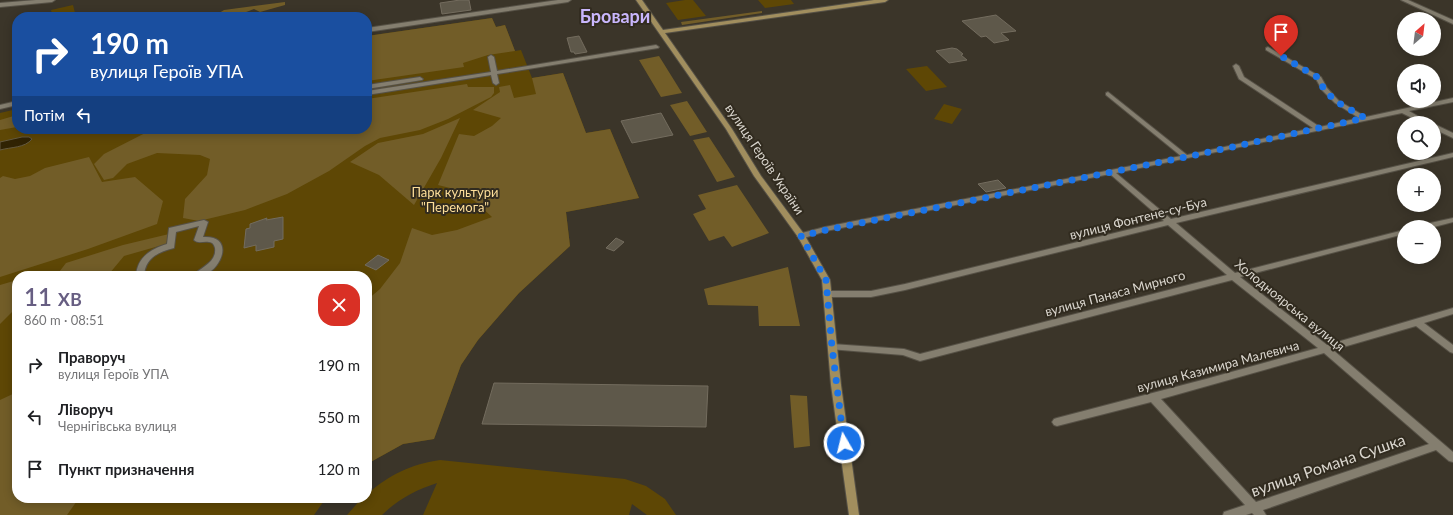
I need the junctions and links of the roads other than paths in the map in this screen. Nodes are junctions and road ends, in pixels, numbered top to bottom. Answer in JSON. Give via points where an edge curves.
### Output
{"nodes":[{"id":1,"x":52,"y":0,"type":"edge"},
{"id":2,"x":568,"y":0,"type":"edge"},
{"id":3,"x":639,"y":0,"type":"edge"},
{"id":4,"x":885,"y":0,"type":"edge"},
{"id":5,"x":1404,"y":0,"type":"edge"},
{"id":6,"x":0,"y":5,"type":"edge"},
{"id":7,"x":1453,"y":22,"type":"edge"},
{"id":8,"x":372,"y":29,"type":"edge"},
{"id":9,"x":662,"y":32,"type":"junction"},
{"id":10,"x":656,"y":47,"type":"dead end"},
{"id":11,"x":1268,"y":48,"type":"dead end"},
{"id":12,"x":491,"y":57,"type":"dead end"},
{"id":13,"x":1236,"y":66,"type":"dead end"},
{"id":14,"x":493,"y":70,"type":"junction"},
{"id":15,"x":496,"y":83,"type":"dead end"},
{"id":16,"x":372,"y":86,"type":"edge"},
{"id":17,"x":372,"y":92,"type":"edge"},
{"id":18,"x":1108,"y":94,"type":"dead end"},
{"id":19,"x":1453,"y":100,"type":"edge"},
{"id":20,"x":12,"y":104,"type":"edge"},
{"id":21,"x":0,"y":107,"type":"edge"},
{"id":22,"x":1403,"y":111,"type":"junction"},
{"id":23,"x":1413,"y":116,"type":"edge"},
{"id":24,"x":1365,"y":118,"type":"junction"},
{"id":25,"x":1319,"y":129,"type":"junction"},
{"id":26,"x":1441,"y":130,"type":"edge"},
{"id":27,"x":1453,"y":136,"type":"edge"},
{"id":28,"x":1453,"y":155,"type":"edge"},
{"id":29,"x":1186,"y":157,"type":"junction"},
{"id":30,"x":1111,"y":172,"type":"junction"},
{"id":31,"x":1453,"y":220,"type":"edge"},
{"id":32,"x":1170,"y":222,"type":"junction"},
{"id":33,"x":1441,"y":223,"type":"edge"},
{"id":34,"x":1397,"y":234,"type":"edge"},
{"id":35,"x":801,"y":236,"type":"junction"},
{"id":36,"x":140,"y":271,"type":"edge"},
{"id":37,"x":204,"y":271,"type":"edge"},
{"id":38,"x":1233,"y":276,"type":"junction"},
{"id":39,"x":827,"y":294,"type":"junction"},
{"id":40,"x":1453,"y":311,"type":"edge"},
{"id":41,"x":1417,"y":322,"type":"junction"},
{"id":42,"x":832,"y":347,"type":"junction"},
{"id":43,"x":1326,"y":350,"type":"junction"},
{"id":44,"x":1453,"y":350,"type":"edge"},
{"id":45,"x":1154,"y":398,"type":"junction"},
{"id":46,"x":1057,"y":422,"type":"dead end"},
{"id":47,"x":1438,"y":445,"type":"junction"},
{"id":48,"x":1453,"y":458,"type":"edge"},
{"id":49,"x":1258,"y":511,"type":"edge"},
{"id":50,"x":854,"y":515,"type":"edge"},
{"id":51,"x":1228,"y":515,"type":"edge"}],
"edges":[{"from":1,"to":6,"type":"street"},
{"from":2,"to":8,"type":"street"},
{"from":3,"to":9,"type":"main road","name":"вулиця Героїв України"},
{"from":4,"to":9,"type":"main road"},
{"from":5,"to":7,"type":"street"},
{"from":9,"to":35,"type":"main road","name":"вулиця Героїв України"},
{"from":10,"to":14,"type":"street"},
{"from":11,"to":24,"type":"street","via":[[1319,78],[1324,90],[1337,102]]},
{"from":12,"to":14,"type":"street"},
{"from":13,"to":25,"type":"street","via":[[1241,78]]},
{"from":14,"to":15,"type":"street"},
{"from":14,"to":16,"type":"street"},
{"from":14,"to":17,"type":"street"},
{"from":18,"to":29,"type":"street"},
{"from":19,"to":22,"type":"street"},
{"from":20,"to":21,"type":"street"},
{"from":22,"to":23,"type":"street"},
{"from":22,"to":24,"type":"street"},
{"from":24,"to":25,"type":"street"},
{"from":25,"to":29,"type":"street"},
{"from":26,"to":27,"type":"street"},
{"from":28,"to":32,"type":"street","name":"вулиця Фонтене-су-Буа"},
{"from":29,"to":30,"type":"street"},
{"from":30,"to":32,"type":"street","name":"Холодноярська вулиця"},
{"from":30,"to":35,"type":"street"},
{"from":31,"to":33,"type":"street"},
{"from":32,"to":38,"type":"street","name":"Холодноярська вулиця"},
{"from":32,"to":39,"type":"street","name":"вулиця Фонтене-су-Буа","via":[[905,287],[871,294]]},
{"from":34,"to":38,"type":"street","name":"вулиця Панаса Мирного"},
{"from":35,"to":39,"type":"main road","name":"вулиця Героїв України","via":[[826,280]]},
{"from":36,"to":37,"type":"street","via":[[152,254],[171,246],[172,230],[204,222],[198,240],[213,240],[220,249],[214,264]]},
{"from":38,"to":42,"type":"street","name":"вулиця Панаса Мирного","via":[[920,358],[904,352]]},
{"from":38,"to":43,"type":"street","name":"Холодноярська вулиця"},
{"from":39,"to":42,"type":"main road","name":"вулиця Героїв України"},
{"from":40,"to":41,"type":"street","name":"вулиця Казимира Малевича"},
{"from":41,"to":43,"type":"street","name":"вулиця Казимира Малевича"},
{"from":41,"to":44,"type":"street"},
{"from":42,"to":50,"type":"main road","name":"вулиця Героїв України"},
{"from":43,"to":45,"type":"street","name":"вулиця Казимира Малевича"},
{"from":43,"to":47,"type":"street","name":"Холодноярська вулиця"},
{"from":45,"to":46,"type":"street","name":"вулиця Казимира Малевича"},
{"from":45,"to":49,"type":"street"},
{"from":47,"to":48,"type":"street","name":"Холодноярська вулиця"},
{"from":47,"to":49,"type":"street","name":"вулиця Романа Сушка"},
{"from":49,"to":51,"type":"street","name":"вулиця Романа Сушка"}]}
